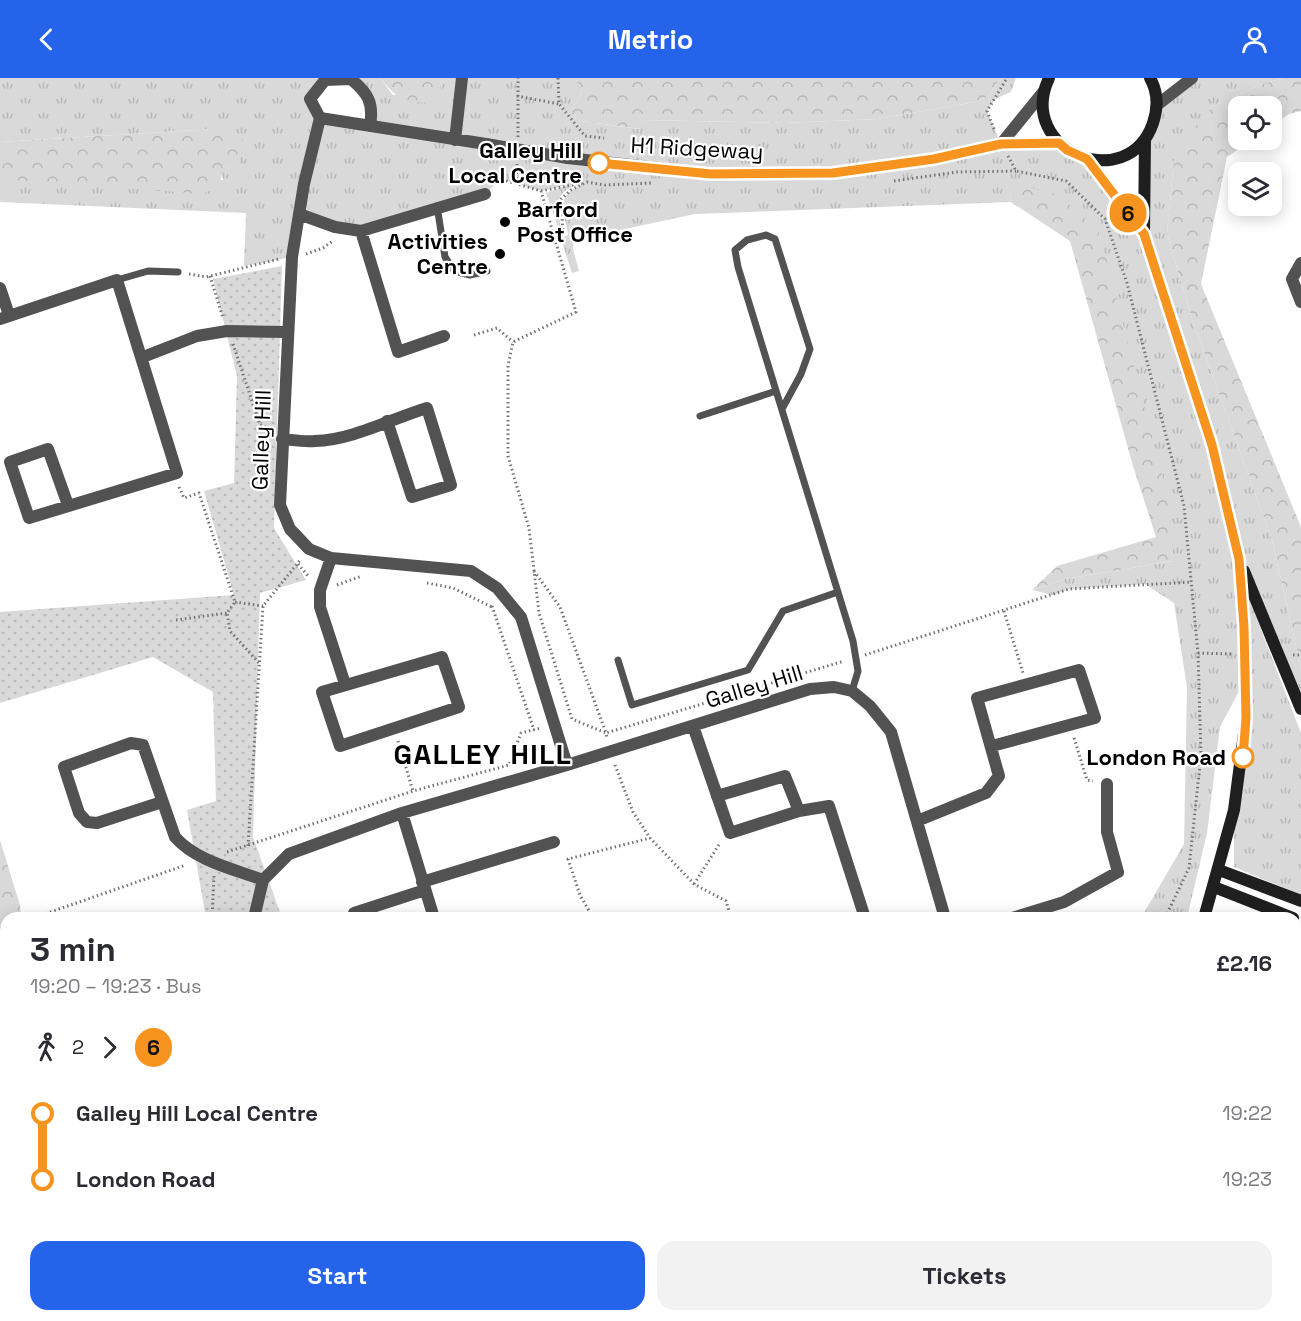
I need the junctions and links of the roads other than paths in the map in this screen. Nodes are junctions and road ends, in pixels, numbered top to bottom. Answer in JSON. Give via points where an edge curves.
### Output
{"nodes":[{"id":1,"x":462,"y":78,"type":"edge"},
{"id":2,"x":1049,"y":78,"type":"edge"},
{"id":3,"x":1150,"y":78,"type":"edge"},
{"id":4,"x":1192,"y":78,"type":"edge"},
{"id":5,"x":1044,"y":91,"type":"junction"},
{"id":6,"x":1157,"y":105,"type":"junction"},
{"id":7,"x":320,"y":118,"type":"junction"},
{"id":8,"x":369,"y":126,"type":"junction"},
{"id":9,"x":1145,"y":139,"type":"junction"},
{"id":10,"x":455,"y":140,"type":"junction"},
{"id":11,"x":1059,"y":143,"type":"junction"},
{"id":12,"x":1001,"y":144,"type":"junction"},
{"id":13,"x":1087,"y":159,"type":"junction"},
{"id":14,"x":485,"y":194,"type":"dead end"},
{"id":15,"x":437,"y":206,"type":"junction"},
{"id":16,"x":299,"y":214,"type":"junction"},
{"id":17,"x":361,"y":231,"type":"junction"},
{"id":18,"x":1144,"y":234,"type":"junction"},
{"id":19,"x":1301,"y":262,"type":"edge"},
{"id":20,"x":487,"y":271,"type":"dead end"},
{"id":21,"x":178,"y":272,"type":"road end"},
{"id":22,"x":117,"y":280,"type":"junction"},
{"id":23,"x":0,"y":288,"type":"edge"},
{"id":24,"x":1301,"y":302,"type":"edge"},
{"id":25,"x":5,"y":317,"type":"edge"},
{"id":26,"x":286,"y":332,"type":"junction"},
{"id":27,"x":444,"y":336,"type":"dead end"},
{"id":28,"x":142,"y":357,"type":"junction"},
{"id":29,"x":776,"y":391,"type":"junction"},
{"id":30,"x":782,"y":409,"type":"junction"},
{"id":31,"x":700,"y":416,"type":"dead end"},
{"id":32,"x":387,"y":421,"type":"junction"},
{"id":33,"x":283,"y":435,"type":"junction"},
{"id":34,"x":68,"y":505,"type":"junction"},
{"id":35,"x":332,"y":558,"type":"junction"},
{"id":36,"x":1239,"y":559,"type":"junction"},
{"id":37,"x":838,"y":592,"type":"junction"},
{"id":38,"x":618,"y":660,"type":"dead end"},
{"id":39,"x":345,"y":684,"type":"junction"},
{"id":40,"x":852,"y":691,"type":"junction"},
{"id":41,"x":1301,"y":709,"type":"edge"},
{"id":42,"x":693,"y":726,"type":"junction"},
{"id":43,"x":992,"y":746,"type":"junction"},
{"id":44,"x":567,"y":765,"type":"junction"},
{"id":45,"x":1107,"y":784,"type":"road end"},
{"id":46,"x":717,"y":796,"type":"junction"},
{"id":47,"x":162,"y":802,"type":"junction"},
{"id":48,"x":798,"y":811,"type":"junction"},
{"id":49,"x":402,"y":813,"type":"junction"},
{"id":50,"x":917,"y":821,"type":"junction"},
{"id":51,"x":554,"y":842,"type":"dead end"},
{"id":52,"x":1219,"y":870,"type":"junction"},
{"id":53,"x":264,"y":880,"type":"junction"},
{"id":54,"x":423,"y":886,"type":"junction"},
{"id":55,"x":1214,"y":887,"type":"junction"},
{"id":56,"x":1301,"y":901,"type":"edge"},
{"id":57,"x":256,"y":912,"type":"edge"},
{"id":58,"x":354,"y":912,"type":"edge"},
{"id":59,"x":432,"y":912,"type":"edge"},
{"id":60,"x":863,"y":912,"type":"edge"},
{"id":61,"x":943,"y":912,"type":"edge"},
{"id":62,"x":1032,"y":912,"type":"edge"},
{"id":63,"x":1206,"y":912,"type":"edge"},
{"id":64,"x":1276,"y":912,"type":"edge"}],
"edges":[{"from":1,"to":10,"type":"street"},
{"from":2,"to":5,"type":"street"},
{"from":3,"to":6,"type":"street"},
{"from":4,"to":6,"type":"street"},
{"from":5,"to":11,"type":"street","via":[[1044,113]]},
{"from":5,"to":12,"type":"street"},
{"from":6,"to":9,"type":"street"},
{"from":7,"to":8,"type":"street","name":"H1 Ridgeway"},
{"from":7,"to":8,"type":"street","via":[[310,99],[325,80],[351,79],[367,92],[373,110]]},
{"from":7,"to":16,"type":"street","name":"Galley Hill"},
{"from":8,"to":10,"type":"street","name":"H1 Ridgeway"},
{"from":9,"to":13,"type":"street","via":[[1119,158]]},
{"from":9,"to":18,"type":"street"},
{"from":10,"to":12,"type":"street","name":"H1 Ridgeway","bridge":true,"via":[[711,174],[833,173],[934,159]]},
{"from":11,"to":12,"type":"street","name":"H1 Ridgeway"},
{"from":11,"to":13,"type":"street"},
{"from":13,"to":18,"type":"street"},
{"from":14,"to":15,"type":"street"},
{"from":15,"to":17,"type":"street"},
{"from":15,"to":20,"type":"lane","via":[[446,257],[454,271],[470,275]]},
{"from":16,"to":17,"type":"street"},
{"from":16,"to":26,"type":"street","name":"Galley Hill"},
{"from":17,"to":27,"type":"street","via":[[398,352]]},
{"from":18,"to":36,"type":"street","via":[[1212,445]]},
{"from":19,"to":24,"type":"street","via":[[1293,279]]},
{"from":21,"to":22,"type":"lane","via":[[148,271]]},
{"from":22,"to":25,"type":"street"},
{"from":22,"to":28,"type":"street"},
{"from":23,"to":25,"type":"street"},
{"from":26,"to":28,"type":"street","via":[[197,336]]},
{"from":26,"to":33,"type":"street","name":"Galley Hill"},
{"from":28,"to":34,"type":"street","via":[[177,473]]},
{"from":29,"to":30,"type":"lane"},
{"from":29,"to":30,"type":"lane","via":[[735,250],[747,240],[766,235],[775,239],[810,349]]},
{"from":29,"to":31,"type":"lane"},
{"from":30,"to":37,"type":"lane"},
{"from":32,"to":32,"type":"street","via":[[427,408],[451,485],[412,497]]},
{"from":32,"to":33,"type":"street","via":[[336,439],[314,442]]},
{"from":33,"to":35,"type":"street","name":"Galley Hill","via":[[280,506],[290,529],[309,549]]},
{"from":34,"to":34,"type":"street","via":[[48,448],[10,462],[29,518]]},
{"from":35,"to":39,"type":"street","via":[[320,590],[320,607]]},
{"from":35,"to":44,"type":"street","name":"Galley Hill","via":[[471,571],[494,586],[521,617]]},
{"from":36,"to":41,"type":"street","bridge":true},
{"from":36,"to":52,"type":"street","bridge":true,"via":[[1246,718],[1234,810]]},
{"from":37,"to":38,"type":"lane","via":[[783,611],[748,670],[632,705]]},
{"from":37,"to":40,"type":"lane","via":[[858,672]]},
{"from":39,"to":39,"type":"street","via":[[442,657],[459,707],[340,746],[322,692]]},
{"from":40,"to":42,"type":"street","name":"Galley Hill","via":[[834,687],[810,689]]},
{"from":40,"to":50,"type":"street","via":[[891,732]]},
{"from":42,"to":44,"type":"street","name":"Galley Hill"},
{"from":42,"to":46,"type":"street"},
{"from":43,"to":43,"type":"street","via":[[976,698],[1079,670],[1095,718]]},
{"from":43,"to":50,"type":"street","via":[[999,776],[986,793]]},
{"from":44,"to":49,"type":"street","name":"Galley Hill"},
{"from":45,"to":62,"type":"street","via":[[1107,832],[1118,872],[1064,902]]},
{"from":46,"to":48,"type":"street","via":[[785,776]]},
{"from":46,"to":48,"type":"street","via":[[730,833]]},
{"from":47,"to":47,"type":"street","via":[[142,745],[131,743],[64,767],[79,813],[87,822],[97,823]]},
{"from":47,"to":53,"type":"street","via":[[175,837],[182,844],[210,860]]},
{"from":48,"to":60,"type":"street","via":[[829,806]]},
{"from":49,"to":53,"type":"street","name":"Galley Hill","via":[[289,854]]},
{"from":49,"to":54,"type":"street"},
{"from":50,"to":61,"type":"street"},
{"from":51,"to":54,"type":"street"},
{"from":52,"to":55,"type":"street"},
{"from":52,"to":56,"type":"street"},
{"from":53,"to":57,"type":"street","name":"Galley Hill"},
{"from":54,"to":58,"type":"street"},
{"from":54,"to":59,"type":"street"},
{"from":55,"to":63,"type":"street"},
{"from":55,"to":64,"type":"street"}]}
